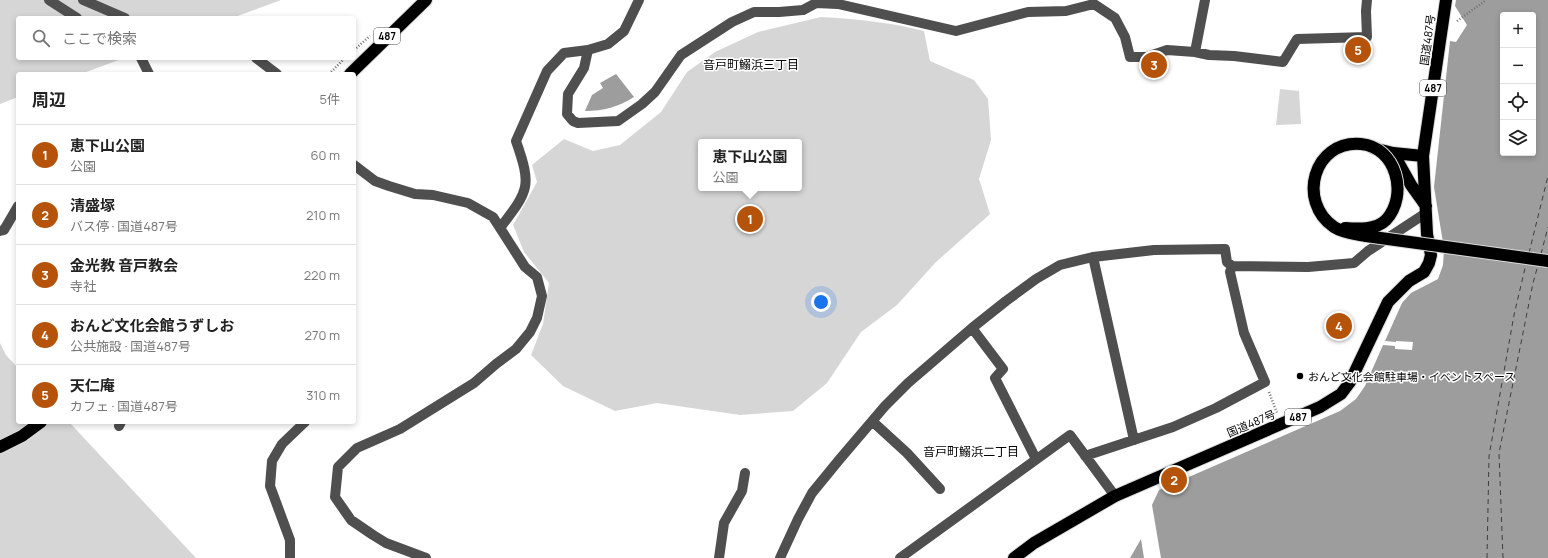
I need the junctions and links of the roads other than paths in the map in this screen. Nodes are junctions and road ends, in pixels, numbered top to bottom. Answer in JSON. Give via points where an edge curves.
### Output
{"nodes":[{"id":1,"x":49,"y":0,"type":"edge"},
{"id":2,"x":83,"y":0,"type":"edge"},
{"id":3,"x":426,"y":0,"type":"edge"},
{"id":4,"x":639,"y":0,"type":"edge"},
{"id":5,"x":1205,"y":0,"type":"edge"},
{"id":6,"x":1367,"y":0,"type":"edge"},
{"id":7,"x":1446,"y":0,"type":"edge"},
{"id":8,"x":74,"y":16,"type":"edge"},
{"id":9,"x":120,"y":16,"type":"edge"},
{"id":10,"x":588,"y":50,"type":"junction"},
{"id":11,"x":1195,"y":52,"type":"junction"},
{"id":12,"x":142,"y":60,"type":"edge"},
{"id":13,"x":259,"y":60,"type":"edge"},
{"id":14,"x":148,"y":72,"type":"edge"},
{"id":15,"x":274,"y":72,"type":"edge"},
{"id":16,"x":352,"y":72,"type":"edge"},
{"id":17,"x":1393,"y":153,"type":"junction"},
{"id":18,"x":1423,"y":156,"type":"junction"},
{"id":19,"x":356,"y":167,"type":"edge"},
{"id":20,"x":16,"y":209,"type":"edge"},
{"id":21,"x":1426,"y":210,"type":"junction"},
{"id":22,"x":500,"y":228,"type":"junction"},
{"id":23,"x":0,"y":232,"type":"edge"},
{"id":24,"x":1093,"y":257,"type":"junction"},
{"id":25,"x":1548,"y":261,"type":"edge"},
{"id":26,"x":1232,"y":266,"type":"junction"},
{"id":27,"x":972,"y":328,"type":"junction"},
{"id":28,"x":872,"y":421,"type":"junction"},
{"id":29,"x":38,"y":424,"type":"edge"},
{"id":30,"x":303,"y":424,"type":"edge"},
{"id":31,"x":1134,"y":440,"type":"junction"},
{"id":32,"x":0,"y":447,"type":"edge"},
{"id":33,"x":1085,"y":456,"type":"junction"},
{"id":34,"x":1036,"y":459,"type":"junction"},
{"id":35,"x":745,"y":473,"type":"dead end"},
{"id":36,"x":940,"y":488,"type":"dead end"},
{"id":37,"x":1115,"y":496,"type":"junction"},
{"id":38,"x":290,"y":558,"type":"edge"},
{"id":39,"x":426,"y":558,"type":"edge"},
{"id":40,"x":719,"y":558,"type":"edge"},
{"id":41,"x":780,"y":558,"type":"edge"},
{"id":42,"x":900,"y":558,"type":"edge"},
{"id":43,"x":1014,"y":558,"type":"edge"}],
"edges":[{"from":1,"to":8,"type":"street"},
{"from":2,"to":9,"type":"street"},
{"from":3,"to":16,"type":"highway","number":"487"},
{"from":4,"to":10,"type":"street","via":[[624,31],[608,44]]},
{"from":5,"to":11,"type":"street"},
{"from":6,"to":11,"type":"street","via":[[1367,37],[1297,39],[1283,62]]},
{"from":7,"to":18,"type":"highway","name":"国道487号","number":"487"},
{"from":10,"to":11,"type":"street","via":[[584,68],[568,94],[567,114],[578,123],[618,121],[655,92],[681,55],[732,22],[754,12],[804,10],[816,4],[838,4],[956,30],[1028,12],[1066,11],[1094,4],[1115,18],[1125,37],[1130,57],[1147,57],[1167,50]]},
{"from":10,"to":22,"type":"street","via":[[564,52],[547,71],[516,141],[525,166],[526,185],[521,200]]},
{"from":12,"to":14,"type":"street"},
{"from":13,"to":15,"type":"street"},
{"from":17,"to":18,"type":"highway"},
{"from":17,"to":21,"type":"highway"},
{"from":17,"to":25,"type":"highway","bridge":true,"via":[[1380,149],[1363,147],[1346,148],[1324,162],[1320,169],[1316,183],[1321,207],[1336,224],[1356,229],[1371,227],[1385,220],[1391,212],[1396,200],[1397,178],[1394,166],[1386,155],[1374,148],[1362,144],[1345,145],[1333,150],[1323,159],[1317,169],[1314,196],[1325,218],[1346,232],[1366,236]]},
{"from":18,"to":21,"type":"highway","name":"国道487号","number":"487"},
{"from":19,"to":22,"type":"street","via":[[375,181],[389,186],[415,194],[433,195],[468,203],[493,217]]},
{"from":20,"to":23,"type":"street","via":[[4,230]]},
{"from":21,"to":26,"type":"street","via":[[1354,263],[1308,267]]},
{"from":21,"to":37,"type":"highway","name":"国道487号","number":"487","via":[[1431,255],[1429,263],[1424,272],[1409,281],[1388,302],[1359,366],[1341,394],[1320,407]]},
{"from":22,"to":39,"type":"street","via":[[524,267],[537,277],[542,296],[537,318],[530,332],[516,350],[474,383],[400,429],[357,448],[338,467],[335,497],[352,520],[386,543]]},
{"from":24,"to":26,"type":"street","via":[[1154,250],[1225,249],[1227,262]]},
{"from":24,"to":27,"type":"street","via":[[1060,265],[1036,279]]},
{"from":24,"to":31,"type":"street"},
{"from":26,"to":31,"type":"street","via":[[1230,272],[1244,333],[1265,382],[1216,408],[1173,427]]},
{"from":27,"to":28,"type":"street","via":[[908,383]]},
{"from":27,"to":34,"type":"street","via":[[1002,369],[995,378]]},
{"from":28,"to":36,"type":"street"},
{"from":28,"to":41,"type":"street","via":[[812,493]]},
{"from":29,"to":32,"type":"highway"},
{"from":30,"to":38,"type":"street","via":[[282,444],[272,461],[270,486],[290,540]]},
{"from":31,"to":33,"type":"street"},
{"from":33,"to":34,"type":"street","via":[[1070,435]]},
{"from":33,"to":37,"type":"street"},
{"from":34,"to":42,"type":"street"},
{"from":35,"to":40,"type":"street","via":[[742,491],[724,523]]},
{"from":37,"to":43,"type":"highway","name":"国道487号","number":"487","via":[[1034,543]]}]}
